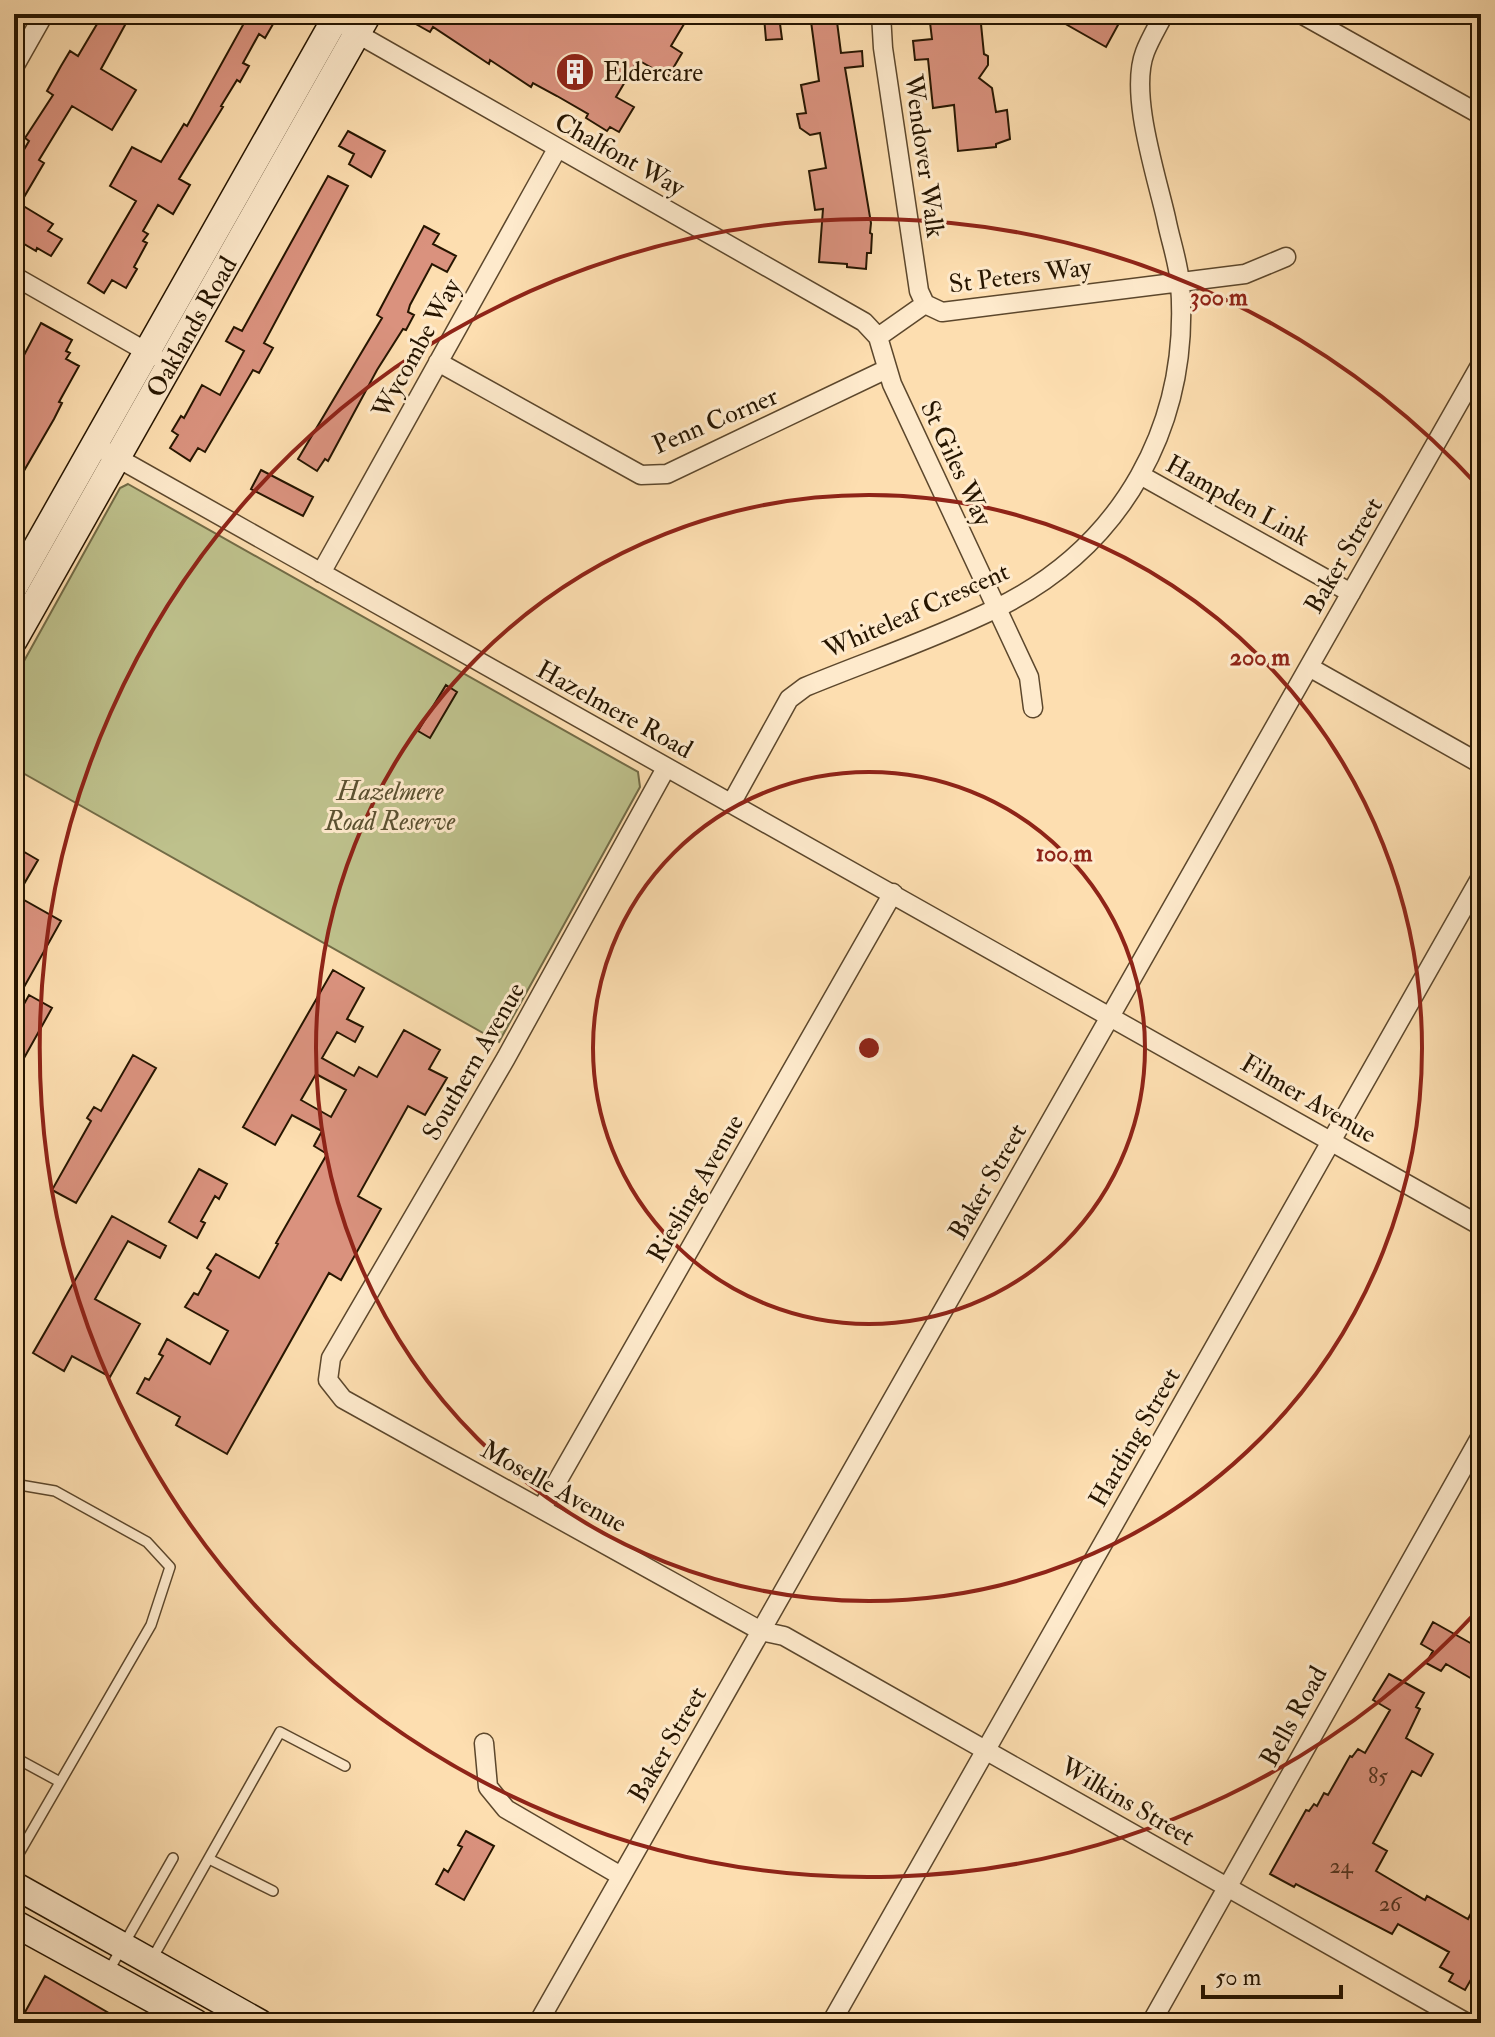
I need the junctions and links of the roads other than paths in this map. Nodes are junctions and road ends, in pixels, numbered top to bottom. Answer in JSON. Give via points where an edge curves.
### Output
{"nodes":[{"id":1,"x":44,"y":14,"type":"edge"},
{"id":2,"x":881,"y":14,"type":"edge"},
{"id":3,"x":1164,"y":14,"type":"edge"},
{"id":4,"x":1301,"y":14,"type":"edge"},
{"id":5,"x":349,"y":21,"type":"edge"},
{"id":6,"x":14,"y":67,"type":"edge"},
{"id":7,"x":1481,"y":115,"type":"edge"},
{"id":8,"x":557,"y":149,"type":"junction"},
{"id":9,"x":1286,"y":257,"type":"dead end"},
{"id":10,"x":14,"y":276,"type":"edge"},
{"id":11,"x":1179,"y":281,"type":"junction"},
{"id":12,"x":925,"y":304,"type":"junction"},
{"id":13,"x":878,"y":337,"type":"junction"},
{"id":14,"x":158,"y":358,"type":"junction"},
{"id":15,"x":438,"y":362,"type":"junction"},
{"id":16,"x":1481,"y":364,"type":"edge"},
{"id":17,"x":887,"y":369,"type":"junction"},
{"id":18,"x":105,"y":451,"type":"junction"},
{"id":19,"x":1142,"y":476,"type":"junction"},
{"id":20,"x":321,"y":573,"type":"junction"},
{"id":21,"x":14,"y":587,"type":"edge"},
{"id":22,"x":1351,"y":593,"type":"junction"},
{"id":23,"x":997,"y":609,"type":"junction"},
{"id":24,"x":14,"y":640,"type":"edge"},
{"id":25,"x":1309,"y":667,"type":"junction"},
{"id":26,"x":1033,"y":708,"type":"dead end"},
{"id":27,"x":1481,"y":764,"type":"edge"},
{"id":28,"x":666,"y":768,"type":"junction"},
{"id":29,"x":731,"y":804,"type":"junction"},
{"id":30,"x":1481,"y":877,"type":"edge"},
{"id":31,"x":893,"y":893,"type":"junction"},
{"id":32,"x":1111,"y":1015,"type":"junction"},
{"id":33,"x":1332,"y":1140,"type":"junction"},
{"id":34,"x":1481,"y":1226,"type":"edge"},
{"id":35,"x":328,"y":1380,"type":"joint"},
{"id":36,"x":1481,"y":1436,"type":"edge"},
{"id":37,"x":14,"y":1484,"type":"edge"},
{"id":38,"x":542,"y":1508,"type":"junction"},
{"id":39,"x":761,"y":1631,"type":"junction"},
{"id":40,"x":484,"y":1743,"type":"dead end"},
{"id":41,"x":986,"y":1750,"type":"junction"},
{"id":42,"x":14,"y":1757,"type":"edge"},
{"id":43,"x":345,"y":1766,"type":"dead end"},
{"id":44,"x":60,"y":1782,"type":"junction"},
{"id":45,"x":173,"y":1858,"type":"dead end"},
{"id":46,"x":209,"y":1859,"type":"junction"},
{"id":47,"x":14,"y":1862,"type":"edge"},
{"id":48,"x":621,"y":1876,"type":"junction"},
{"id":49,"x":14,"y":1885,"type":"edge"},
{"id":50,"x":1227,"y":1887,"type":"junction"},
{"id":51,"x":273,"y":1891,"type":"dead end"},
{"id":52,"x":14,"y":1923,"type":"edge"},
{"id":53,"x":124,"y":1946,"type":"junction"},
{"id":54,"x":150,"y":1962,"type":"junction"},
{"id":55,"x":106,"y":1975,"type":"junction"},
{"id":56,"x":196,"y":2023,"type":"edge"},
{"id":57,"x":260,"y":2023,"type":"edge"},
{"id":58,"x":538,"y":2023,"type":"edge"},
{"id":59,"x":831,"y":2023,"type":"edge"},
{"id":60,"x":1151,"y":2023,"type":"edge"},
{"id":61,"x":1467,"y":2023,"type":"edge"}],
"edges":[{"from":1,"to":6,"type":"street"},
{"from":2,"to":12,"type":"street","name":"Wendover Walk"},
{"from":3,"to":11,"type":"street","name":"Whiteleaf Crescent","via":[[1144,54],[1139,96]]},
{"from":4,"to":7,"type":"street"},
{"from":5,"to":8,"type":"street","name":"Chalfont Way"},
{"from":5,"to":14,"type":"main road","name":"Oaklands Road"},
{"from":8,"to":13,"type":"street","name":"Chalfont Way","via":[[864,322]]},
{"from":8,"to":15,"type":"street","name":"Wycombe Way"},
{"from":9,"to":11,"type":"street","name":"St Peters Way","via":[[1245,274]]},
{"from":10,"to":14,"type":"street"},
{"from":11,"to":12,"type":"street","name":"St Peters Way","via":[[942,312]]},
{"from":11,"to":19,"type":"street","name":"Whiteleaf Crescent","via":[[1181,342],[1174,392]]},
{"from":12,"to":13,"type":"street","name":"St Peters Way"},
{"from":13,"to":17,"type":"street","name":"St Giles Way"},
{"from":14,"to":18,"type":"main road","name":"Oaklands Road"},
{"from":15,"to":17,"type":"street","name":"Penn Corner","via":[[641,475],[667,474]]},
{"from":15,"to":20,"type":"street","name":"Wycombe Way"},
{"from":16,"to":22,"type":"street","name":"Baker Street"},
{"from":17,"to":23,"type":"street","name":"St Giles Way"},
{"from":18,"to":20,"type":"street","name":"Hazelmere Road"},
{"from":18,"to":21,"type":"main road","name":"Oaklands Road"},
{"from":18,"to":24,"type":"main road","name":"Oaklands Road"},
{"from":19,"to":22,"type":"street","name":"Hampden Link"},
{"from":19,"to":23,"type":"street","name":"Whiteleaf Crescent","via":[[1102,531],[1059,571]]},
{"from":20,"to":28,"type":"street","name":"Hazelmere Road"},
{"from":22,"to":25,"type":"street","name":"Baker Street"},
{"from":23,"to":26,"type":"street","name":"St Giles Way","via":[[1029,677]]},
{"from":23,"to":29,"type":"street","name":"Whiteleaf Crescent","via":[[805,687],[789,699]]},
{"from":25,"to":27,"type":"street"},
{"from":25,"to":32,"type":"street","name":"Baker Street"},
{"from":28,"to":29,"type":"street","name":"Hazelmere Road"},
{"from":28,"to":35,"type":"street","name":"Southern Avenue","via":[[506,1058],[331,1358]]},
{"from":29,"to":31,"type":"street","name":"Hazelmere Road"},
{"from":30,"to":33,"type":"street","name":"Harding Street"},
{"from":31,"to":32,"type":"street","name":"Hazelmere Road"},
{"from":31,"to":38,"type":"street","name":"Riesling Avenue"},
{"from":32,"to":33,"type":"street","name":"Filmer Avenue"},
{"from":32,"to":39,"type":"street","name":"Baker Street"},
{"from":33,"to":34,"type":"street","name":"Filmer Avenue"},
{"from":33,"to":41,"type":"street","name":"Harding Street"},
{"from":35,"to":38,"type":"street","name":"Moselle Avenue","via":[[343,1399]]},
{"from":36,"to":50,"type":"street","name":"Bells Road"},
{"from":37,"to":44,"type":"lane","via":[[55,1491],[147,1542],[170,1567],[151,1625]]},
{"from":38,"to":39,"type":"street","name":"Moselle Avenue"},
{"from":39,"to":41,"type":"street","name":"Wilkins Street","via":[[784,1636]]},
{"from":39,"to":48,"type":"street","name":"Baker Street"},
{"from":40,"to":48,"type":"street","via":[[488,1787],[506,1809]]},
{"from":41,"to":50,"type":"street","name":"Wilkins Street"},
{"from":41,"to":59,"type":"street","name":"Harding Street"},
{"from":42,"to":44,"type":"lane"},
{"from":43,"to":46,"type":"lane","via":[[280,1732]]},
{"from":44,"to":47,"type":"lane"},
{"from":45,"to":53,"type":"lane"},
{"from":46,"to":51,"type":"lane"},
{"from":46,"to":54,"type":"lane"},
{"from":48,"to":58,"type":"street","name":"Baker Street"},
{"from":49,"to":53,"type":"main road"},
{"from":50,"to":60,"type":"street","name":"Bells Road"},
{"from":50,"to":61,"type":"street","name":"Wilkins Street"},
{"from":52,"to":55,"type":"main road"},
{"from":53,"to":54,"type":"main road"},
{"from":53,"to":55,"type":"lane"},
{"from":54,"to":57,"type":"main road"},
{"from":55,"to":56,"type":"main road"}]}
